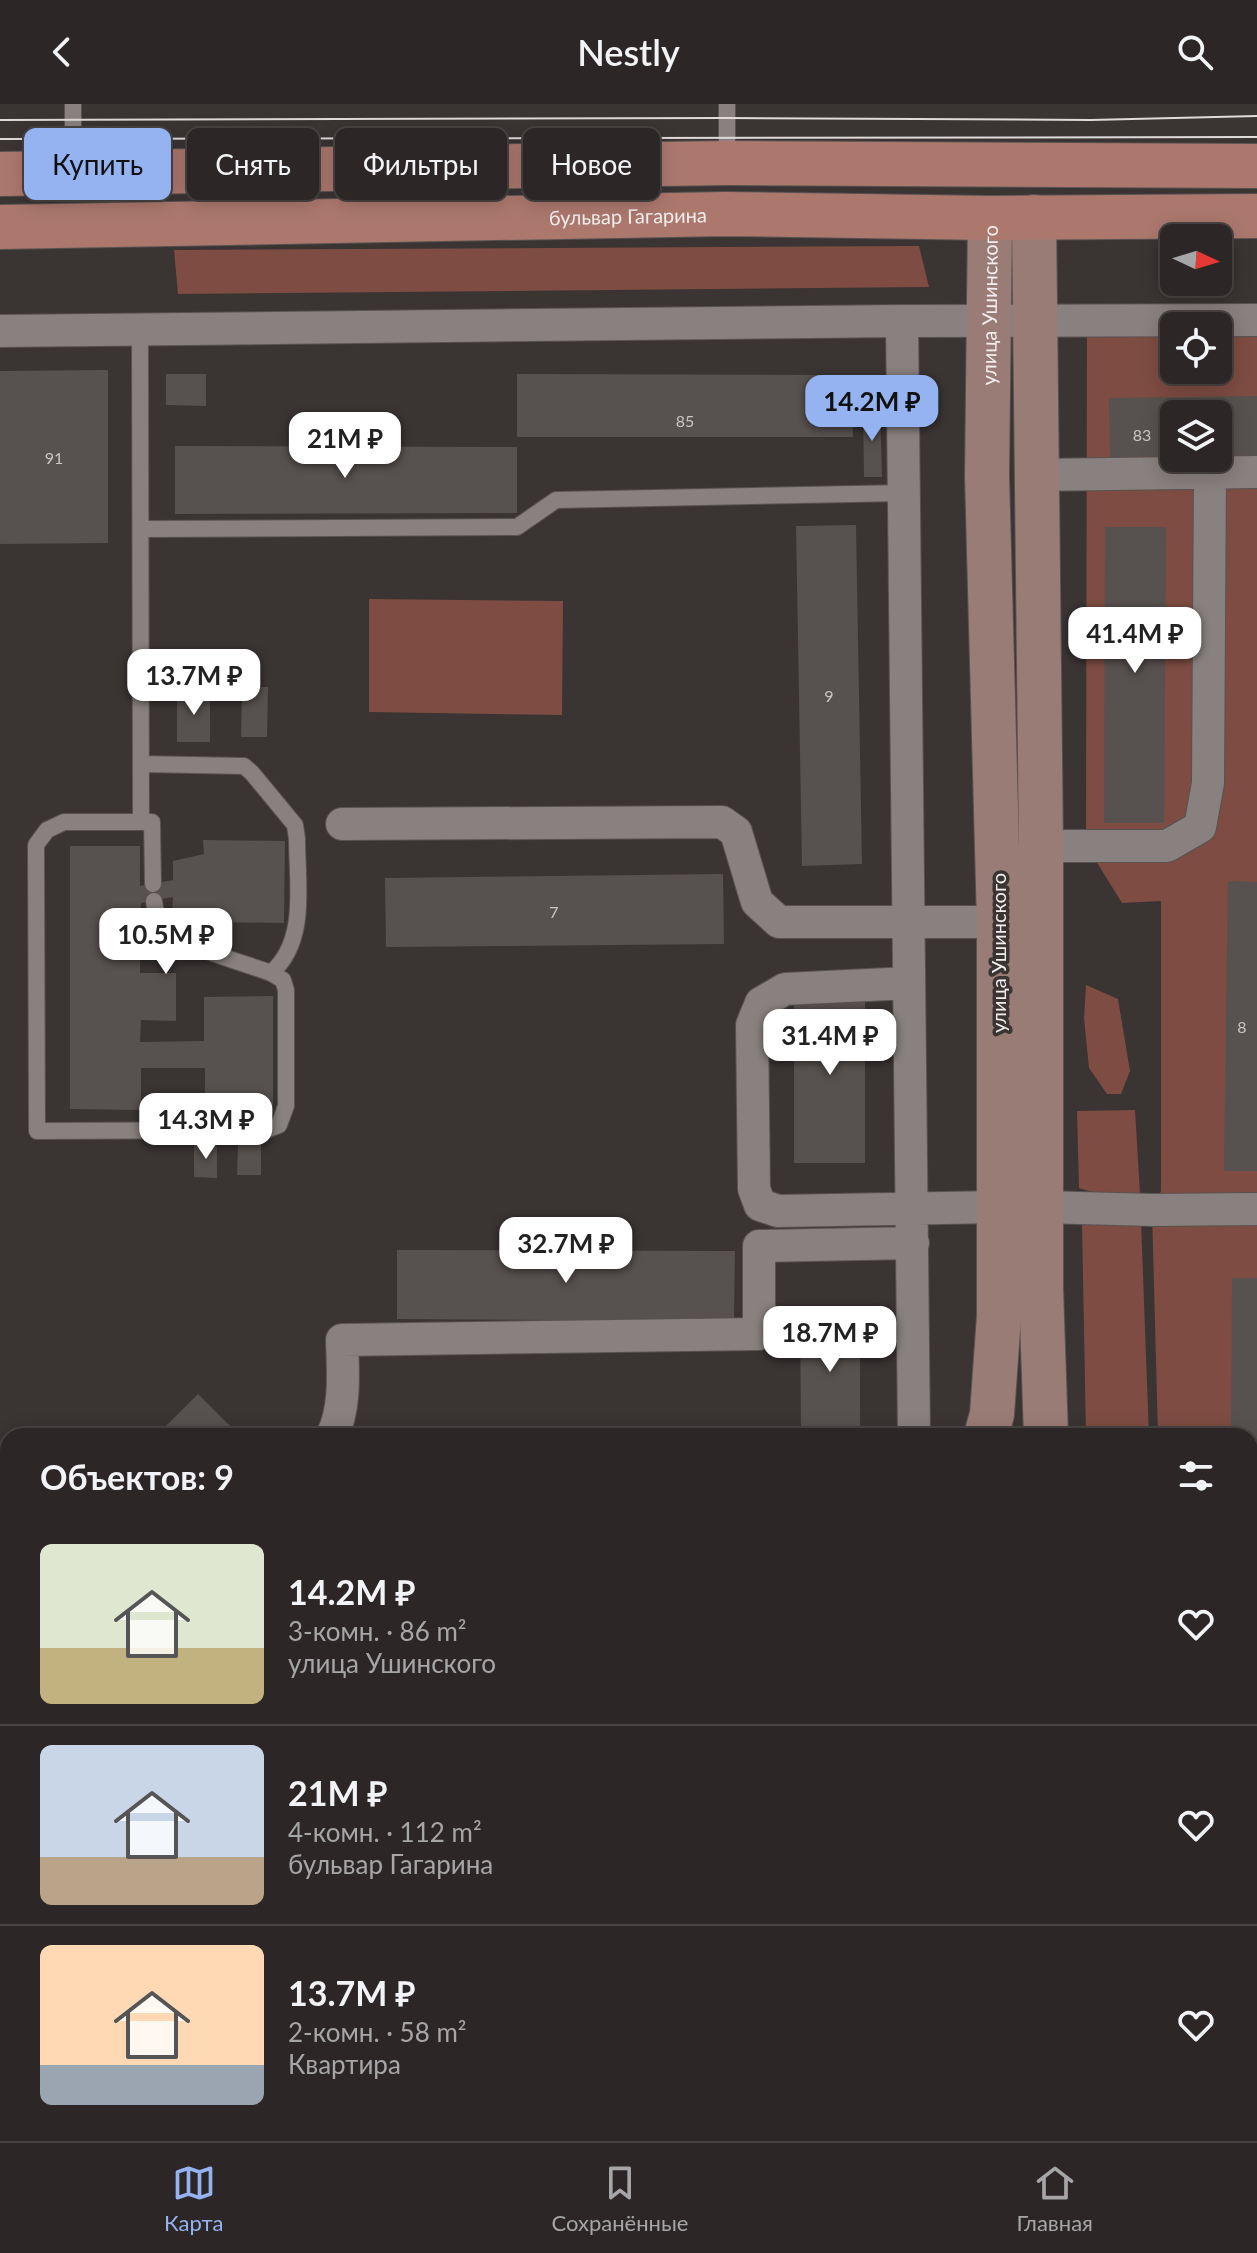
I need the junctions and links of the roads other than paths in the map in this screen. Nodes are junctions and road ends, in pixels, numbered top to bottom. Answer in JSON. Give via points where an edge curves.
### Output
{"nodes":[{"id":1,"x":73,"y":104,"type":"edge"},
{"id":2,"x":727,"y":104,"type":"edge"},
{"id":3,"x":73,"y":128,"type":"edge"},
{"id":4,"x":727,"y":163,"type":"junction"},
{"id":5,"x":1015,"y":166,"type":"junction"},
{"id":6,"x":1257,"y":166,"type":"edge"},
{"id":7,"x":171,"y":171,"type":"edge"},
{"id":8,"x":24,"y":173,"type":"edge"},
{"id":9,"x":0,"y":174,"type":"edge"},
{"id":10,"x":72,"y":200,"type":"edge"},
{"id":11,"x":726,"y":214,"type":"junction"},
{"id":12,"x":1257,"y":216,"type":"edge"},
{"id":13,"x":1034,"y":217,"type":"junction"},
{"id":14,"x":990,"y":218,"type":"junction"},
{"id":15,"x":71,"y":226,"type":"junction"},
{"id":16,"x":0,"y":227,"type":"edge"},
{"id":17,"x":1257,"y":320,"type":"edge"},
{"id":18,"x":902,"y":321,"type":"junction"},
{"id":19,"x":1034,"y":321,"type":"junction"},
{"id":20,"x":987,"y":322,"type":"junction"},
{"id":21,"x":140,"y":330,"type":"junction"},
{"id":22,"x":0,"y":331,"type":"edge"},
{"id":23,"x":1210,"y":472,"type":"joint"},
{"id":24,"x":1232,"y":472,"type":"edge"},
{"id":25,"x":1257,"y":472,"type":"edge"},
{"id":26,"x":1036,"y":475,"type":"junction"},
{"id":27,"x":905,"y":493,"type":"junction"},
{"id":28,"x":142,"y":529,"type":"junction"},
{"id":29,"x":141,"y":764,"type":"junction"},
{"id":30,"x":141,"y":822,"type":"junction"},
{"id":31,"x":342,"y":824,"type":"dead end"},
{"id":32,"x":1041,"y":846,"type":"junction"},
{"id":33,"x":1020,"y":921,"type":"junction"},
{"id":34,"x":908,"y":924,"type":"junction"},
{"id":35,"x":271,"y":973,"type":"junction"},
{"id":36,"x":909,"y":983,"type":"junction"},
{"id":37,"x":913,"y":1207,"type":"junction"},
{"id":38,"x":998,"y":1207,"type":"junction"},
{"id":39,"x":1042,"y":1207,"type":"junction"},
{"id":40,"x":1257,"y":1209,"type":"edge"},
{"id":41,"x":913,"y":1243,"type":"junction"},
{"id":42,"x":336,"y":1428,"type":"edge"},
{"id":43,"x":914,"y":1428,"type":"edge"},
{"id":44,"x":988,"y":1428,"type":"edge"},
{"id":45,"x":1046,"y":1428,"type":"edge"}],
"edges":[{"from":1,"to":3,"type":"lane"},
{"from":2,"to":4,"type":"lane"},
{"from":4,"to":5,"type":"main road"},
{"from":4,"to":7,"type":"main road"},
{"from":4,"to":11,"type":"main road"},
{"from":5,"to":6,"type":"main road"},
{"from":5,"to":13,"type":"main road","name":"улица Ушинского"},
{"from":5,"to":14,"type":"main road","name":"улица Ушинского"},
{"from":8,"to":9,"type":"main road"},
{"from":10,"to":15,"type":"main road"},
{"from":11,"to":14,"type":"main road","name":"бульвар Гагарина"},
{"from":11,"to":15,"type":"main road","name":"бульвар Гагарина"},
{"from":12,"to":13,"type":"main road","name":"бульвар Гагарина"},
{"from":13,"to":14,"type":"main road","name":"бульвар Гагарина"},
{"from":13,"to":19,"type":"main road","name":"улица Ушинского"},
{"from":14,"to":20,"type":"main road","name":"улица Ушинского"},
{"from":15,"to":16,"type":"main road","name":"бульвар Гагарина"},
{"from":17,"to":19,"type":"street"},
{"from":18,"to":20,"type":"street"},
{"from":18,"to":21,"type":"street"},
{"from":18,"to":27,"type":"street"},
{"from":19,"to":20,"type":"street"},
{"from":19,"to":26,"type":"main road","name":"улица Ушинского"},
{"from":20,"to":33,"type":"main road","name":"улица Ушинского","via":[[987,476]]},
{"from":21,"to":22,"type":"street"},
{"from":21,"to":28,"type":"lane"},
{"from":23,"to":26,"type":"street"},
{"from":23,"to":32,"type":"street","via":[[1208,783],[1200,827],[1167,846]]},
{"from":24,"to":25,"type":"street"},
{"from":26,"to":32,"type":"main road","name":"улица Ушинского"},
{"from":27,"to":28,"type":"lane","via":[[556,500],[517,527]]},
{"from":27,"to":34,"type":"street"},
{"from":28,"to":29,"type":"lane"},
{"from":29,"to":30,"type":"lane"},
{"from":29,"to":35,"type":"lane","via":[[244,766],[295,825],[296,935],[291,951]]},
{"from":30,"to":35,"type":"lane","via":[[152,822],[155,912],[165,930]]},
{"from":30,"to":35,"type":"lane","via":[[64,822],[47,830],[36,845],[37,1131],[266,1130],[279,1125],[286,1106],[286,990],[283,980]]},
{"from":31,"to":34,"type":"street","via":[[722,822],[736,832],[757,902],[779,922]]},
{"from":32,"to":33,"type":"main road","name":"улица Ушинского"},
{"from":33,"to":34,"type":"street"},
{"from":33,"to":38,"type":"main road","name":"улица Ушинского"},
{"from":33,"to":39,"type":"main road","name":"улица Ушинского"},
{"from":34,"to":36,"type":"street"},
{"from":36,"to":37,"type":"street"},
{"from":36,"to":37,"type":"street","via":[[785,989],[761,1003],[752,1025],[754,1189],[760,1205],[778,1211]]},
{"from":37,"to":38,"type":"street"},
{"from":37,"to":41,"type":"street"},
{"from":38,"to":39,"type":"main road"},
{"from":38,"to":44,"type":"main road","name":"улица Ушинского","via":[[999,1316]]},
{"from":39,"to":40,"type":"street"},
{"from":39,"to":45,"type":"main road","name":"улица Ушинского"},
{"from":41,"to":42,"type":"street","via":[[759,1246],[759,1334],[342,1340]]},
{"from":41,"to":43,"type":"street"}]}
